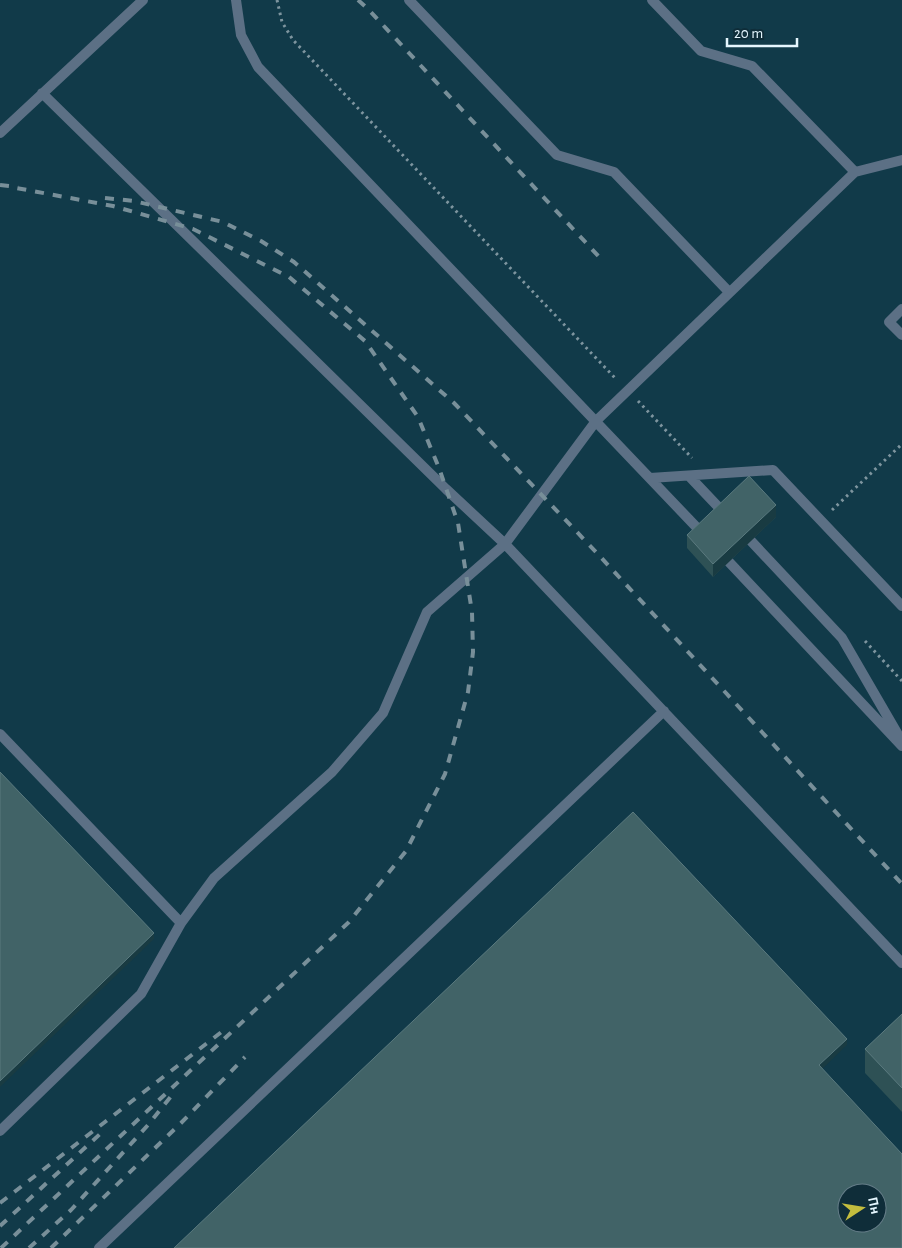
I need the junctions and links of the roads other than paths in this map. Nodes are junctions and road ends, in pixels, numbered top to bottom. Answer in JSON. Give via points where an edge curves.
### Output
{"nodes":[{"id":1,"x":143,"y":0,"type":"edge"},
{"id":2,"x":236,"y":0,"type":"edge"},
{"id":3,"x":409,"y":0,"type":"edge"},
{"id":4,"x":652,"y":0,"type":"edge"},
{"id":5,"x":42,"y":93,"type":"junction"},
{"id":6,"x":0,"y":133,"type":"edge"},
{"id":7,"x":902,"y":160,"type":"edge"},
{"id":8,"x":855,"y":172,"type":"junction"},
{"id":9,"x":729,"y":292,"type":"junction"},
{"id":10,"x":902,"y":309,"type":"edge"},
{"id":11,"x":902,"y":335,"type":"edge"},
{"id":12,"x":596,"y":421,"type":"junction"},
{"id":13,"x":689,"y":476,"type":"junction"},
{"id":14,"x":650,"y":478,"type":"junction"},
{"id":15,"x":724,"y":513,"type":"edge"},
{"id":16,"x":702,"y":534,"type":"edge"},
{"id":17,"x":751,"y":541,"type":"edge"},
{"id":18,"x":506,"y":544,"type":"junction"},
{"id":19,"x":729,"y":562,"type":"edge"},
{"id":20,"x":902,"y":606,"type":"edge"},
{"id":21,"x":664,"y":711,"type":"junction"},
{"id":22,"x":0,"y":734,"type":"edge"},
{"id":23,"x":902,"y":741,"type":"edge"},
{"id":24,"x":902,"y":746,"type":"edge"},
{"id":25,"x":181,"y":923,"type":"junction"},
{"id":26,"x":902,"y":963,"type":"edge"},
{"id":27,"x":0,"y":1130,"type":"edge"},
{"id":28,"x":99,"y":1248,"type":"edge"}],
"edges":[{"from":1,"to":5,"type":"lane"},
{"from":2,"to":12,"type":"lane","via":[[240,35],[258,66]]},
{"from":3,"to":9,"type":"lane","via":[[557,155],[614,172]]},
{"from":4,"to":8,"type":"lane","via":[[701,51],[752,66]]},
{"from":5,"to":6,"type":"lane"},
{"from":5,"to":18,"type":"lane"},
{"from":7,"to":8,"type":"lane"},
{"from":8,"to":9,"type":"lane"},
{"from":9,"to":12,"type":"lane"},
{"from":10,"to":11,"type":"lane","via":[[889,322]]},
{"from":12,"to":14,"type":"lane"},
{"from":12,"to":18,"type":"lane"},
{"from":13,"to":14,"type":"lane"},
{"from":13,"to":15,"type":"lane"},
{"from":13,"to":20,"type":"lane","via":[[774,470]]},
{"from":14,"to":16,"type":"lane"},
{"from":17,"to":23,"type":"lane","via":[[842,638]]},
{"from":18,"to":21,"type":"lane"},
{"from":18,"to":25,"type":"lane","via":[[427,612],[383,713],[332,772],[214,878]]},
{"from":19,"to":24,"type":"lane"},
{"from":21,"to":26,"type":"lane"},
{"from":21,"to":28,"type":"lane"},
{"from":22,"to":25,"type":"lane"},
{"from":25,"to":27,"type":"lane","via":[[141,994]]}]}
